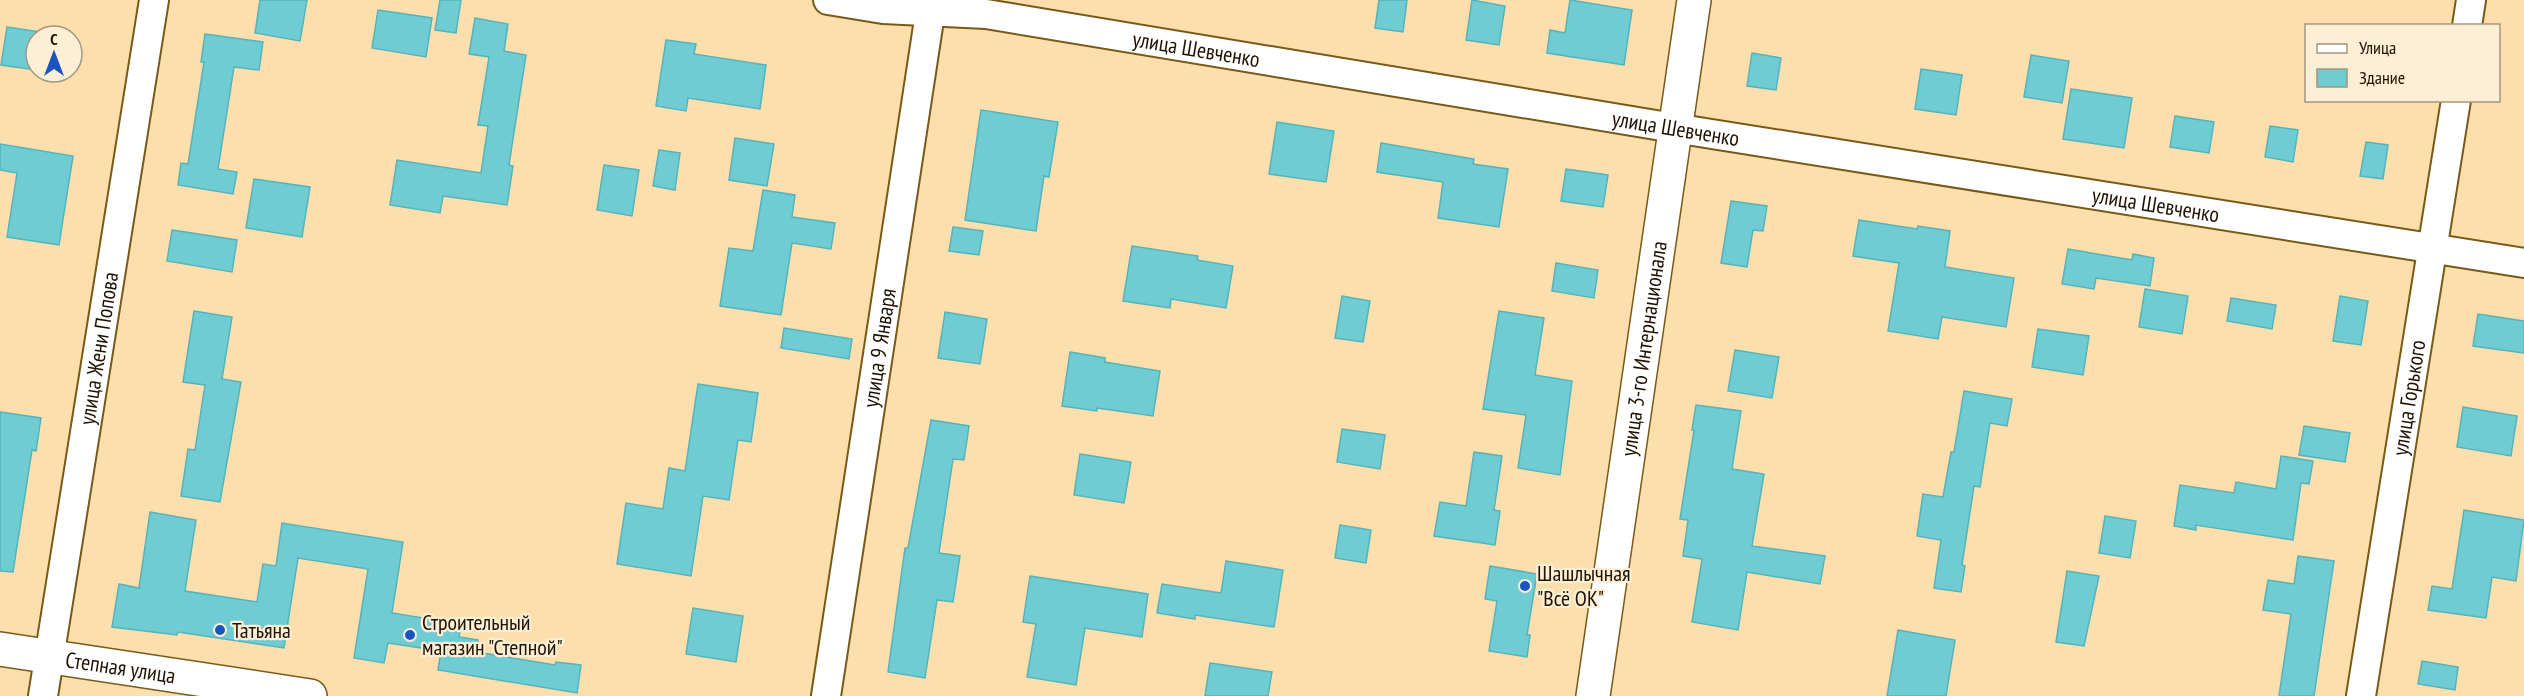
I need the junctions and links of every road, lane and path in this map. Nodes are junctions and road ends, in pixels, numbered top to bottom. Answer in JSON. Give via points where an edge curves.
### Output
{"nodes":[{"id":1,"x":154,"y":0,"type":"edge"},
{"id":2,"x":828,"y":0,"type":"edge"},
{"id":3,"x":1694,"y":0,"type":"edge"},
{"id":4,"x":2471,"y":0,"type":"edge"},
{"id":5,"x":931,"y":5,"type":"edge"},
{"id":6,"x":2467,"y":24,"type":"edge"},
{"id":7,"x":2456,"y":102,"type":"edge"},
{"id":8,"x":1674,"y":128,"type":"junction"},
{"id":9,"x":2433,"y":250,"type":"junction"},
{"id":10,"x":2524,"y":263,"type":"edge"},
{"id":11,"x":0,"y":649,"type":"edge"},
{"id":12,"x":50,"y":656,"type":"junction"},
{"id":13,"x":43,"y":696,"type":"edge"},
{"id":14,"x":310,"y":696,"type":"edge"},
{"id":15,"x":826,"y":696,"type":"edge"},
{"id":16,"x":1593,"y":696,"type":"edge"},
{"id":17,"x":2361,"y":696,"type":"edge"}],
"edges":[{"from":1,"to":12,"type":"street","name":"улица Жени Попова"},
{"from":2,"to":5,"type":"street","name":"улица Шевченко","via":[[883,9]]},
{"from":3,"to":8,"type":"street","name":"улица 3-го Интернационала"},
{"from":4,"to":6,"type":"street"},
{"from":5,"to":8,"type":"street","name":"улица Шевченко"},
{"from":5,"to":15,"type":"street","name":"улица 9 Января"},
{"from":7,"to":9,"type":"street","name":"улица Горького"},
{"from":8,"to":9,"type":"street","name":"улица Шевченко"},
{"from":8,"to":16,"type":"street","name":"улица 3-го Интернационала"},
{"from":9,"to":10,"type":"street","name":"улица Шевченко"},
{"from":9,"to":17,"type":"street","name":"улица Горького"},
{"from":11,"to":12,"type":"street","name":"Степная улица"},
{"from":12,"to":13,"type":"street","name":"улица Жени Попова"},
{"from":12,"to":14,"type":"street","name":"Степная улица"}]}
